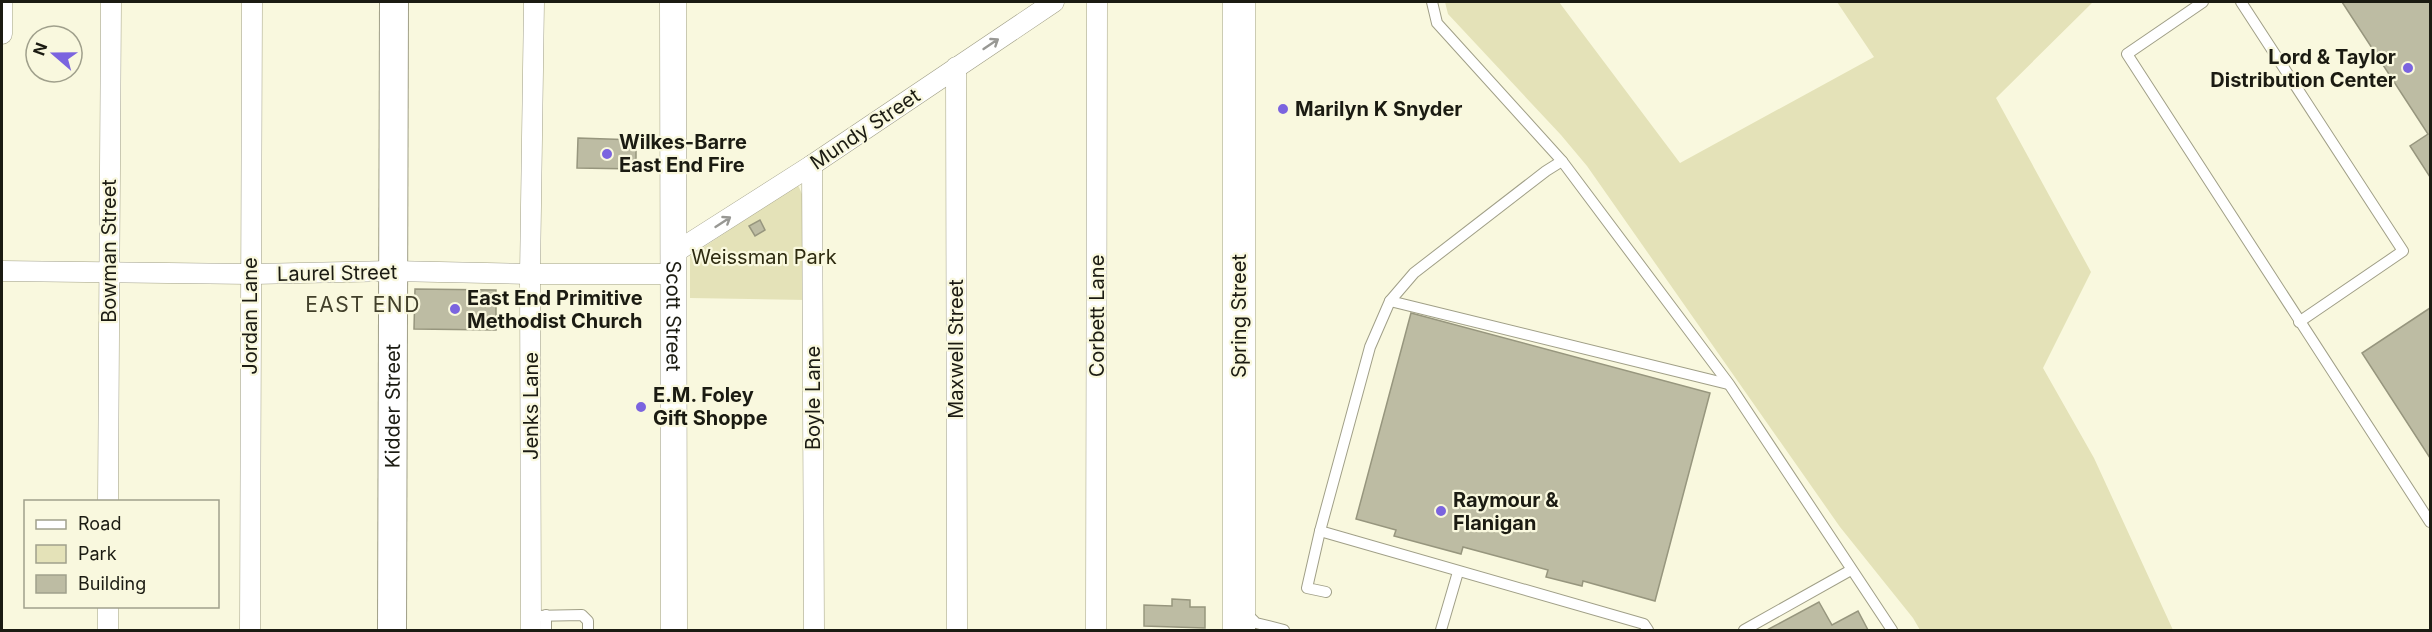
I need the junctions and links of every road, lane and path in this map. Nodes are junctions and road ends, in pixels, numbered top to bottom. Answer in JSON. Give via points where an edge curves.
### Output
{"nodes":[{"id":1,"x":2,"y":2,"type":"edge"},
{"id":2,"x":111,"y":2,"type":"edge"},
{"id":3,"x":252,"y":2,"type":"edge"},
{"id":4,"x":394,"y":2,"type":"edge"},
{"id":5,"x":534,"y":2,"type":"edge"},
{"id":6,"x":673,"y":2,"type":"edge"},
{"id":7,"x":1054,"y":2,"type":"edge"},
{"id":8,"x":1097,"y":2,"type":"edge"},
{"id":9,"x":1239,"y":2,"type":"edge"},
{"id":10,"x":1432,"y":2,"type":"edge"},
{"id":11,"x":2203,"y":2,"type":"edge"},
{"id":12,"x":2241,"y":2,"type":"edge"},
{"id":13,"x":2,"y":34,"type":"edge"},
{"id":14,"x":956,"y":67,"type":"junction"},
{"id":15,"x":1562,"y":161,"type":"junction"},
{"id":16,"x":812,"y":165,"type":"junction"},
{"id":17,"x":674,"y":264,"type":"junction"},
{"id":18,"x":392,"y":271,"type":"junction"},
{"id":19,"x":2,"y":272,"type":"edge"},
{"id":20,"x":109,"y":273,"type":"junction"},
{"id":21,"x":250,"y":274,"type":"junction"},
{"id":22,"x":530,"y":274,"type":"junction"},
{"id":23,"x":1390,"y":301,"type":"junction"},
{"id":24,"x":2299,"y":322,"type":"junction"},
{"id":25,"x":1729,"y":384,"type":"junction"},
{"id":26,"x":108,"y":500,"type":"edge"},
{"id":27,"x":2430,"y":522,"type":"edge"},
{"id":28,"x":1320,"y":531,"type":"junction"},
{"id":29,"x":1851,"y":570,"type":"junction"},
{"id":30,"x":1458,"y":572,"type":"junction"},
{"id":31,"x":1326,"y":592,"type":"dead end"},
{"id":32,"x":108,"y":608,"type":"edge"},
{"id":33,"x":1239,"y":617,"type":"edge"},
{"id":34,"x":536,"y":620,"type":"edge"},
{"id":35,"x":108,"y":630,"type":"edge"},
{"id":36,"x":250,"y":630,"type":"edge"},
{"id":37,"x":392,"y":630,"type":"edge"},
{"id":38,"x":546,"y":630,"type":"edge"},
{"id":39,"x":588,"y":630,"type":"edge"},
{"id":40,"x":674,"y":630,"type":"edge"},
{"id":41,"x":814,"y":630,"type":"edge"},
{"id":42,"x":957,"y":630,"type":"edge"},
{"id":43,"x":1096,"y":630,"type":"edge"},
{"id":44,"x":1284,"y":630,"type":"edge"},
{"id":45,"x":1441,"y":630,"type":"edge"},
{"id":46,"x":1648,"y":630,"type":"edge"},
{"id":47,"x":1744,"y":630,"type":"edge"},
{"id":48,"x":1892,"y":630,"type":"edge"}],
"edges":[{"from":1,"to":13,"type":"street"},
{"from":2,"to":20,"type":"street","name":"Bowman Street"},
{"from":3,"to":21,"type":"street","name":"Jordan Lane"},
{"from":4,"to":18,"type":"main road","name":"Kidder Street"},
{"from":5,"to":22,"type":"street","name":"Jenks Lane"},
{"from":6,"to":17,"type":"street","name":"Scott Street"},
{"from":14,"to":7,"type":"street","name":"Mundy Street","one_way":true},
{"from":8,"to":43,"type":"street","name":"Corbett Lane"},
{"from":9,"to":33,"type":"main road","name":"Spring Street"},
{"from":10,"to":15,"type":"lane","via":[[1437,23]]},
{"from":11,"to":24,"type":"lane","via":[[2127,54]]},
{"from":12,"to":24,"type":"lane","via":[[2403,251]]},
{"from":14,"to":16,"type":"street","name":"Mundy Street"},
{"from":14,"to":42,"type":"street","name":"Maxwell Street"},
{"from":15,"to":23,"type":"lane","via":[[1414,273]]},
{"from":15,"to":25,"type":"lane"},
{"from":17,"to":16,"type":"street","name":"Mundy Street","one_way":true},
{"from":16,"to":41,"type":"street","name":"Boyle Lane"},
{"from":17,"to":22,"type":"street","name":"Laurel Street"},
{"from":17,"to":40,"type":"street","name":"Scott Street"},
{"from":18,"to":21,"type":"street","name":"Laurel Street"},
{"from":18,"to":22,"type":"street","name":"Laurel Street"},
{"from":18,"to":37,"type":"main road","name":"Kidder Street"},
{"from":19,"to":20,"type":"street","name":"Laurel Street"},
{"from":20,"to":21,"type":"street","name":"Laurel Street"},
{"from":20,"to":26,"type":"street","name":"Bowman Street"},
{"from":21,"to":36,"type":"street","name":"Jordan Lane"},
{"from":22,"to":34,"type":"street","name":"Jenks Lane"},
{"from":23,"to":25,"type":"lane"},
{"from":23,"to":28,"type":"lane","via":[[1370,347]]},
{"from":24,"to":27,"type":"lane"},
{"from":25,"to":29,"type":"lane"},
{"from":28,"to":30,"type":"lane"},
{"from":28,"to":31,"type":"lane","via":[[1307,588]]},
{"from":29,"to":47,"type":"lane"},
{"from":29,"to":48,"type":"lane"},
{"from":30,"to":45,"type":"lane"},
{"from":30,"to":46,"type":"lane","via":[[1644,624]]},
{"from":32,"to":35,"type":"street"},
{"from":33,"to":44,"type":"lane"},
{"from":34,"to":38,"type":"lane"},
{"from":34,"to":39,"type":"lane","via":[[582,615],[588,621]]}]}
